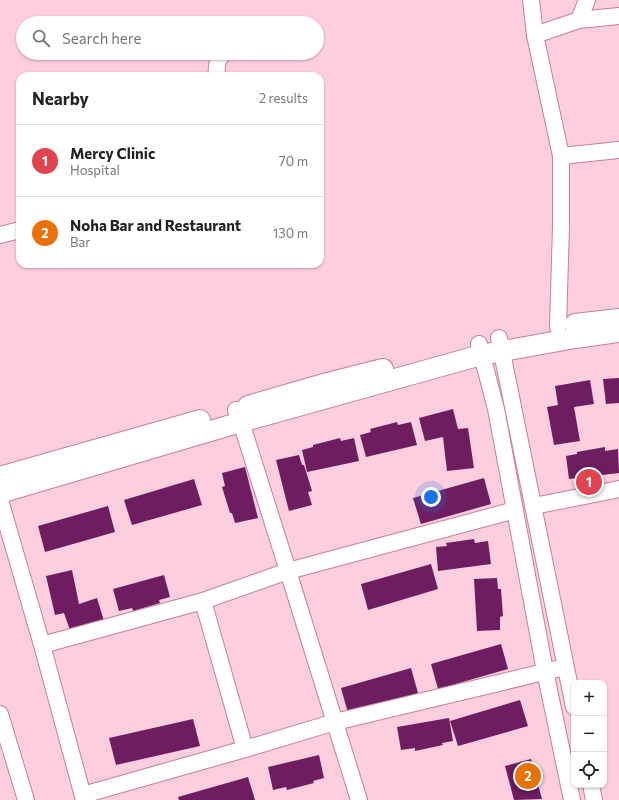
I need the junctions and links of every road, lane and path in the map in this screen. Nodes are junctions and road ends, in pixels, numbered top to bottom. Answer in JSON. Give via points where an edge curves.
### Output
{"nodes":[{"id":1,"x":531,"y":0,"type":"edge"},
{"id":2,"x":587,"y":0,"type":"edge"},
{"id":3,"x":619,"y":16,"type":"edge"},
{"id":4,"x":579,"y":20,"type":"junction"},
{"id":5,"x":535,"y":35,"type":"junction"},
{"id":6,"x":218,"y":60,"type":"edge"},
{"id":7,"x":217,"y":72,"type":"edge"},
{"id":8,"x":619,"y":150,"type":"edge"},
{"id":9,"x":561,"y":156,"type":"junction"},
{"id":10,"x":16,"y":231,"type":"edge"},
{"id":11,"x":0,"y":235,"type":"edge"},
{"id":12,"x":619,"y":318,"type":"edge"},
{"id":13,"x":558,"y":327,"type":"junction"},
{"id":14,"x":619,"y":332,"type":"edge"},
{"id":15,"x":500,"y":344,"type":"junction"},
{"id":16,"x":480,"y":350,"type":"junction"},
{"id":17,"x":239,"y":416,"type":"junction"},
{"id":18,"x":0,"y":477,"type":"edge"},
{"id":19,"x":619,"y":489,"type":"edge"},
{"id":20,"x":0,"y":493,"type":"edge"},
{"id":21,"x":0,"y":500,"type":"edge"},
{"id":22,"x":534,"y":506,"type":"junction"},
{"id":23,"x":515,"y":510,"type":"junction"},
{"id":24,"x":288,"y":571,"type":"junction"},
{"id":25,"x":203,"y":601,"type":"junction"},
{"id":26,"x":42,"y":645,"type":"junction"},
{"id":27,"x":565,"y":667,"type":"junction"},
{"id":28,"x":545,"y":671,"type":"junction"},
{"id":29,"x":571,"y":694,"type":"edge"},
{"id":30,"x":0,"y":714,"type":"edge"},
{"id":31,"x":335,"y":722,"type":"junction"},
{"id":32,"x":245,"y":750,"type":"junction"},
{"id":33,"x":592,"y":788,"type":"edge"},
{"id":34,"x":84,"y":798,"type":"edge"},
{"id":35,"x":26,"y":800,"type":"edge"},
{"id":36,"x":359,"y":800,"type":"edge"},
{"id":37,"x":572,"y":800,"type":"edge"},
{"id":38,"x":594,"y":800,"type":"edge"}],
"edges":[{"from":1,"to":5,"type":"street"},
{"from":2,"to":4,"type":"street"},
{"from":3,"to":4,"type":"street"},
{"from":4,"to":5,"type":"street"},
{"from":5,"to":9,"type":"street"},
{"from":6,"to":7,"type":"street"},
{"from":8,"to":9,"type":"street"},
{"from":9,"to":13,"type":"street"},
{"from":10,"to":11,"type":"street"},
{"from":12,"to":13,"type":"street"},
{"from":13,"to":15,"type":"street"},
{"from":14,"to":15,"type":"street"},
{"from":15,"to":16,"type":"street"},
{"from":15,"to":22,"type":"street"},
{"from":16,"to":17,"type":"street"},
{"from":16,"to":23,"type":"street","via":[[496,409]]},
{"from":17,"to":18,"type":"street"},
{"from":17,"to":20,"type":"street"},
{"from":17,"to":24,"type":"street"},
{"from":19,"to":22,"type":"street"},
{"from":21,"to":26,"type":"street"},
{"from":22,"to":27,"type":"street"},
{"from":23,"to":24,"type":"street"},
{"from":23,"to":28,"type":"street"},
{"from":24,"to":25,"type":"street"},
{"from":24,"to":31,"type":"street"},
{"from":25,"to":26,"type":"street"},
{"from":25,"to":32,"type":"street"},
{"from":26,"to":34,"type":"street"},
{"from":27,"to":28,"type":"street"},
{"from":27,"to":29,"type":"street"},
{"from":28,"to":31,"type":"street"},
{"from":28,"to":37,"type":"street"},
{"from":30,"to":35,"type":"street"},
{"from":31,"to":32,"type":"street"},
{"from":31,"to":36,"type":"street"},
{"from":32,"to":34,"type":"street"},
{"from":33,"to":38,"type":"street"}]}
